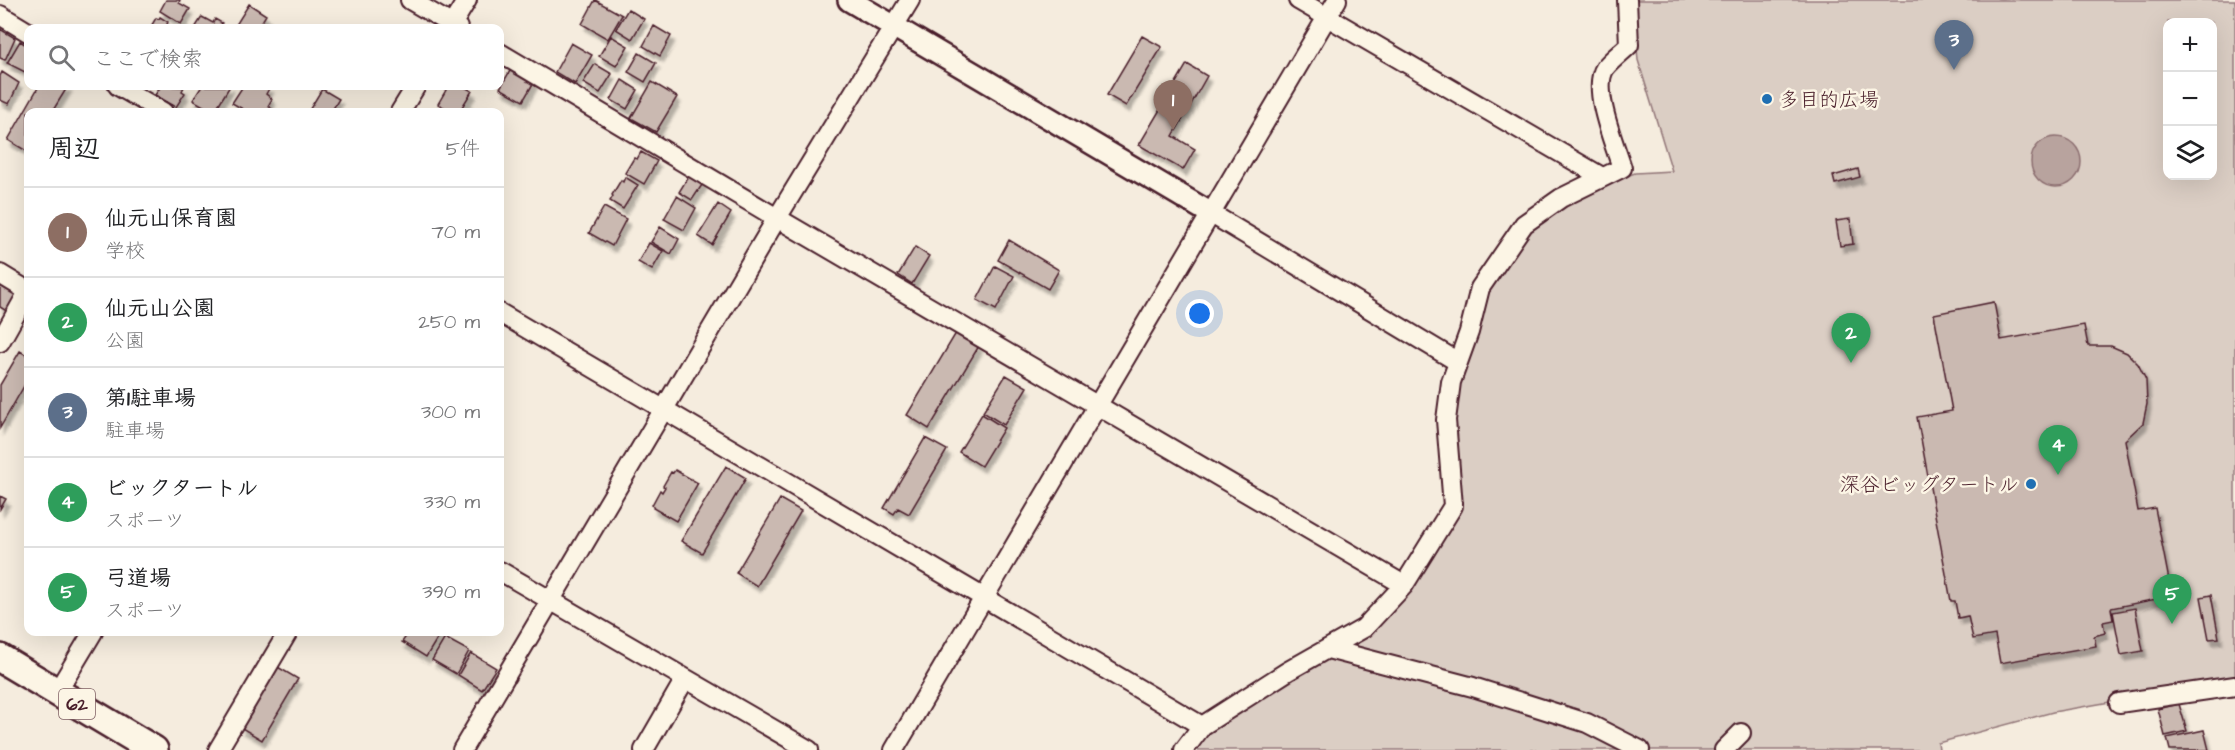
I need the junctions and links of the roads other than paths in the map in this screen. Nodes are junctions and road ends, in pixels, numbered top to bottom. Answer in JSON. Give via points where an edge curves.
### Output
{"nodes":[{"id":1,"x":410,"y":0,"type":"edge"},
{"id":2,"x":467,"y":0,"type":"edge"},
{"id":3,"x":849,"y":0,"type":"edge"},
{"id":4,"x":910,"y":0,"type":"edge"},
{"id":5,"x":1298,"y":0,"type":"edge"},
{"id":6,"x":1337,"y":0,"type":"edge"},
{"id":7,"x":1627,"y":0,"type":"edge"},
{"id":8,"x":0,"y":15,"type":"edge"},
{"id":9,"x":1327,"y":17,"type":"junction"},
{"id":10,"x":448,"y":24,"type":"edge"},
{"id":11,"x":455,"y":24,"type":"edge"},
{"id":12,"x":894,"y":27,"type":"junction"},
{"id":13,"x":24,"y":30,"type":"edge"},
{"id":14,"x":504,"y":55,"type":"edge"},
{"id":15,"x":125,"y":90,"type":"edge"},
{"id":16,"x":414,"y":90,"type":"edge"},
{"id":17,"x":156,"y":108,"type":"edge"},
{"id":18,"x":402,"y":108,"type":"edge"},
{"id":19,"x":1602,"y":177,"type":"junction"},
{"id":20,"x":1210,"y":213,"type":"junction"},
{"id":21,"x":777,"y":218,"type":"junction"},
{"id":22,"x":0,"y":274,"type":"edge"},
{"id":23,"x":24,"y":289,"type":"edge"},
{"id":24,"x":24,"y":299,"type":"edge"},
{"id":25,"x":504,"y":315,"type":"edge"},
{"id":26,"x":0,"y":342,"type":"edge"},
{"id":27,"x":1458,"y":362,"type":"junction"},
{"id":28,"x":1098,"y":407,"type":"junction"},
{"id":29,"x":664,"y":410,"type":"junction"},
{"id":30,"x":504,"y":573,"type":"edge"},
{"id":31,"x":1404,"y":585,"type":"junction"},
{"id":32,"x":985,"y":597,"type":"junction"},
{"id":33,"x":550,"y":601,"type":"junction"},
{"id":34,"x":91,"y":636,"type":"edge"},
{"id":35,"x":286,"y":636,"type":"edge"},
{"id":36,"x":1328,"y":649,"type":"junction"},
{"id":37,"x":0,"y":658,"type":"edge"},
{"id":38,"x":685,"y":679,"type":"junction"},
{"id":39,"x":2235,"y":686,"type":"edge"},
{"id":40,"x":57,"y":692,"type":"junction"},
{"id":41,"x":2119,"y":704,"type":"dead end"},
{"id":42,"x":1202,"y":726,"type":"junction"},
{"id":43,"x":1741,"y":733,"type":"dead end"},
{"id":44,"x":154,"y":750,"type":"edge"},
{"id":45,"x":219,"y":750,"type":"edge"},
{"id":46,"x":462,"y":750,"type":"edge"},
{"id":47,"x":644,"y":750,"type":"edge"},
{"id":48,"x":809,"y":750,"type":"edge"},
{"id":49,"x":894,"y":750,"type":"edge"},
{"id":50,"x":1184,"y":750,"type":"edge"},
{"id":51,"x":1640,"y":750,"type":"edge"},
{"id":52,"x":1724,"y":750,"type":"edge"}],
"edges":[{"from":1,"to":10,"type":"street"},
{"from":2,"to":11,"type":"street"},
{"from":3,"to":12,"type":"street"},
{"from":4,"to":12,"type":"street"},
{"from":5,"to":9,"type":"street"},
{"from":6,"to":9,"type":"street"},
{"from":7,"to":19,"type":"street","via":[[1629,45],[1605,68],[1599,83],[1622,168]]},
{"from":8,"to":13,"type":"street"},
{"from":9,"to":19,"type":"street"},
{"from":9,"to":20,"type":"street"},
{"from":12,"to":20,"type":"street"},
{"from":12,"to":21,"type":"street"},
{"from":14,"to":21,"type":"street"},
{"from":15,"to":17,"type":"street"},
{"from":16,"to":18,"type":"street"},
{"from":19,"to":27,"type":"street","via":[[1561,198],[1524,224],[1480,288]]},
{"from":20,"to":27,"type":"street"},
{"from":20,"to":28,"type":"street"},
{"from":21,"to":28,"type":"street"},
{"from":21,"to":29,"type":"street"},
{"from":22,"to":23,"type":"street"},
{"from":24,"to":26,"type":"street"},
{"from":25,"to":29,"type":"street"},
{"from":27,"to":31,"type":"street","via":[[1451,381],[1446,420],[1453,506]]},
{"from":28,"to":31,"type":"street"},
{"from":28,"to":32,"type":"street"},
{"from":29,"to":32,"type":"street"},
{"from":29,"to":33,"type":"street"},
{"from":30,"to":33,"type":"street"},
{"from":31,"to":36,"type":"street","via":[[1364,628]]},
{"from":32,"to":42,"type":"street"},
{"from":32,"to":49,"type":"street"},
{"from":33,"to":38,"type":"street"},
{"from":33,"to":46,"type":"street"},
{"from":34,"to":40,"type":"street"},
{"from":35,"to":45,"type":"street"},
{"from":36,"to":42,"type":"street"},
{"from":36,"to":51,"type":"street","via":[[1473,687],[1587,723]]},
{"from":37,"to":40,"type":"main road","number":"62"},
{"from":38,"to":47,"type":"street"},
{"from":38,"to":48,"type":"street"},
{"from":39,"to":41,"type":"street"},
{"from":40,"to":44,"type":"main road","number":"62"},
{"from":42,"to":50,"type":"street"},
{"from":43,"to":52,"type":"street"}]}
